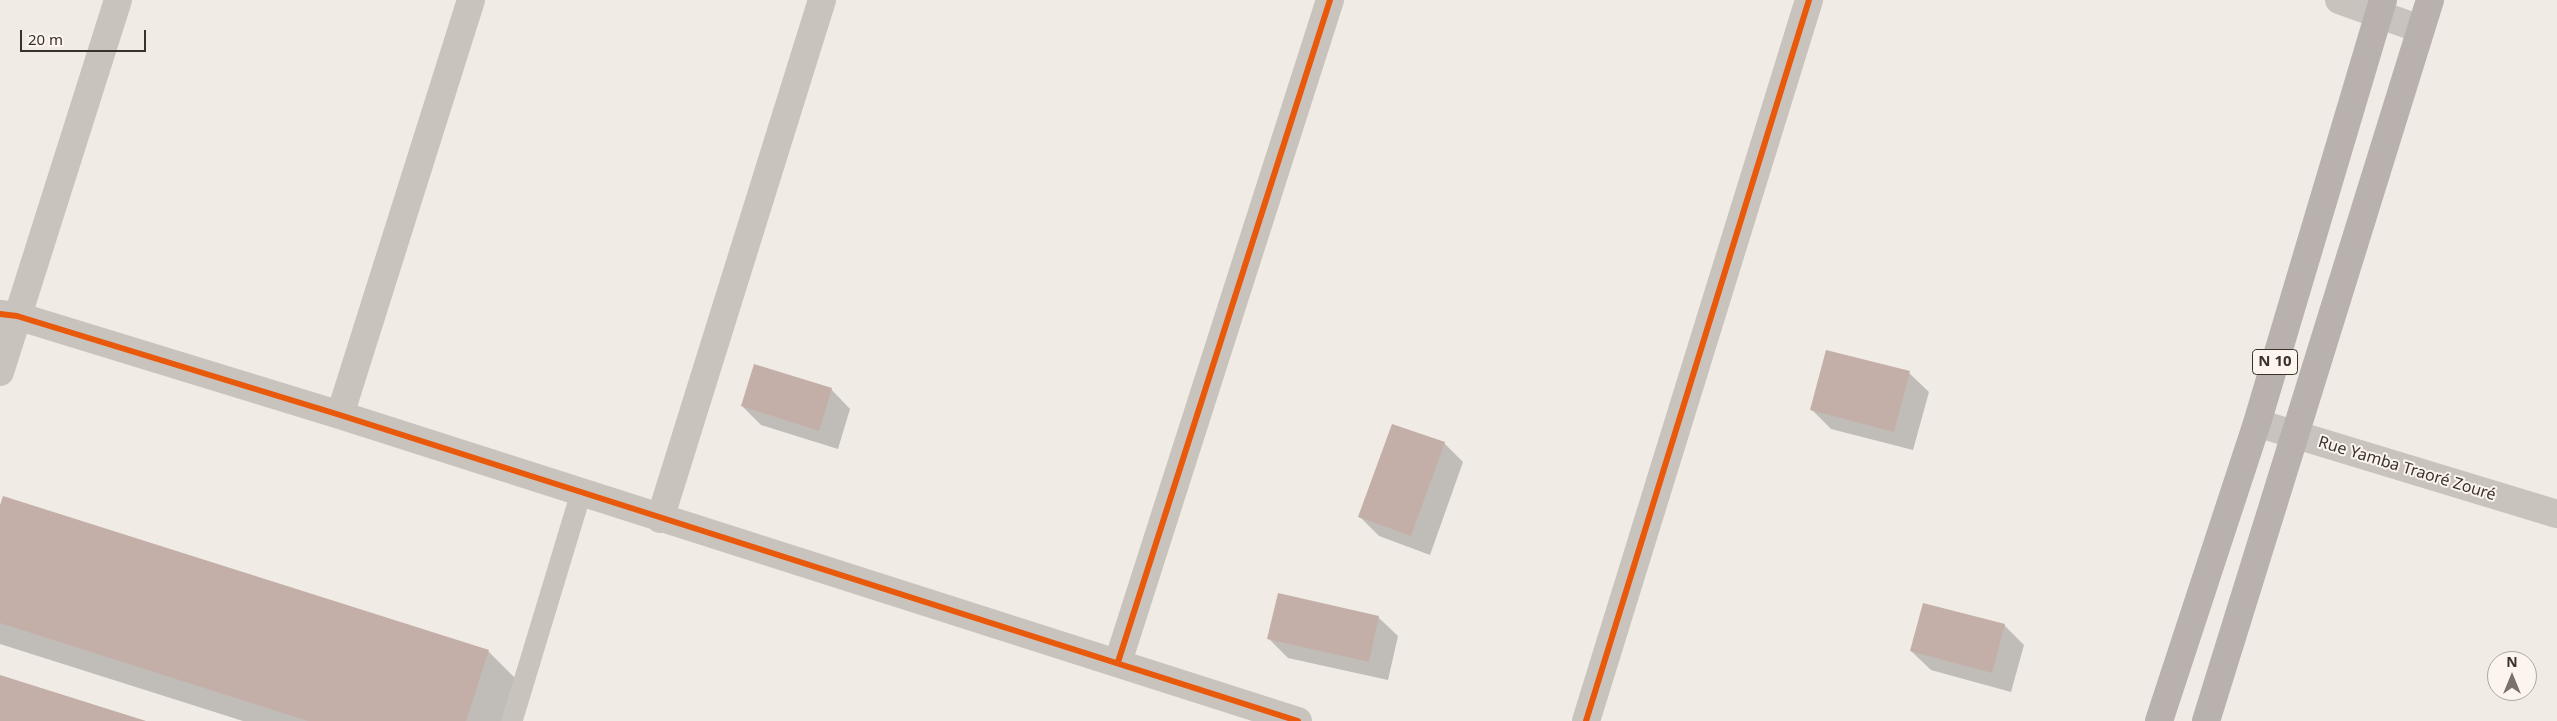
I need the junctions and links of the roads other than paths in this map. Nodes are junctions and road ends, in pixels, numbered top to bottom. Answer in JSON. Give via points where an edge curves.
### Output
{"nodes":[{"id":1,"x":118,"y":0,"type":"edge"},
{"id":2,"x":471,"y":0,"type":"edge"},
{"id":3,"x":822,"y":0,"type":"edge"},
{"id":4,"x":1330,"y":0,"type":"edge"},
{"id":5,"x":1809,"y":0,"type":"edge"},
{"id":6,"x":2339,"y":0,"type":"edge"},
{"id":7,"x":2430,"y":0,"type":"edge"},
{"id":8,"x":2381,"y":7,"type":"edge"},
{"id":9,"x":2420,"y":29,"type":"junction"},
{"id":10,"x":9,"y":315,"type":"edge"},
{"id":11,"x":0,"y":372,"type":"edge"},
{"id":12,"x":340,"y":415,"type":"junction"},
{"id":13,"x":2257,"y":423,"type":"junction"},
{"id":14,"x":2296,"y":435,"type":"junction"},
{"id":15,"x":581,"y":493,"type":"junction"},
{"id":16,"x":2557,"y":514,"type":"edge"},
{"id":17,"x":660,"y":519,"type":"junction"},
{"id":18,"x":1118,"y":662,"type":"junction"},
{"id":19,"x":512,"y":721,"type":"edge"},
{"id":20,"x":1298,"y":721,"type":"edge"},
{"id":21,"x":1586,"y":721,"type":"edge"},
{"id":22,"x":2159,"y":721,"type":"edge"},
{"id":23,"x":2206,"y":721,"type":"edge"}],
"edges":[{"from":1,"to":10,"type":"street"},
{"from":2,"to":12,"type":"street"},
{"from":3,"to":17,"type":"street"},
{"from":4,"to":18,"type":"street"},
{"from":5,"to":21,"type":"street"},
{"from":6,"to":8,"type":"street"},
{"from":7,"to":9,"type":"main road","number":"N 10"},
{"from":8,"to":9,"type":"street"},
{"from":8,"to":13,"type":"main road","number":"N 10"},
{"from":9,"to":14,"type":"main road","number":"N 10"},
{"from":10,"to":11,"type":"street"},
{"from":10,"to":12,"type":"street"},
{"from":12,"to":15,"type":"street"},
{"from":13,"to":14,"type":"street","name":"Rue Yamba Traoré Zouré"},
{"from":13,"to":22,"type":"main road","number":"N 10"},
{"from":14,"to":16,"type":"street","name":"Rue Yamba Traoré Zouré"},
{"from":14,"to":23,"type":"main road","number":"N 10"},
{"from":15,"to":17,"type":"street"},
{"from":15,"to":19,"type":"lane"},
{"from":17,"to":18,"type":"street"},
{"from":18,"to":20,"type":"street"}]}
